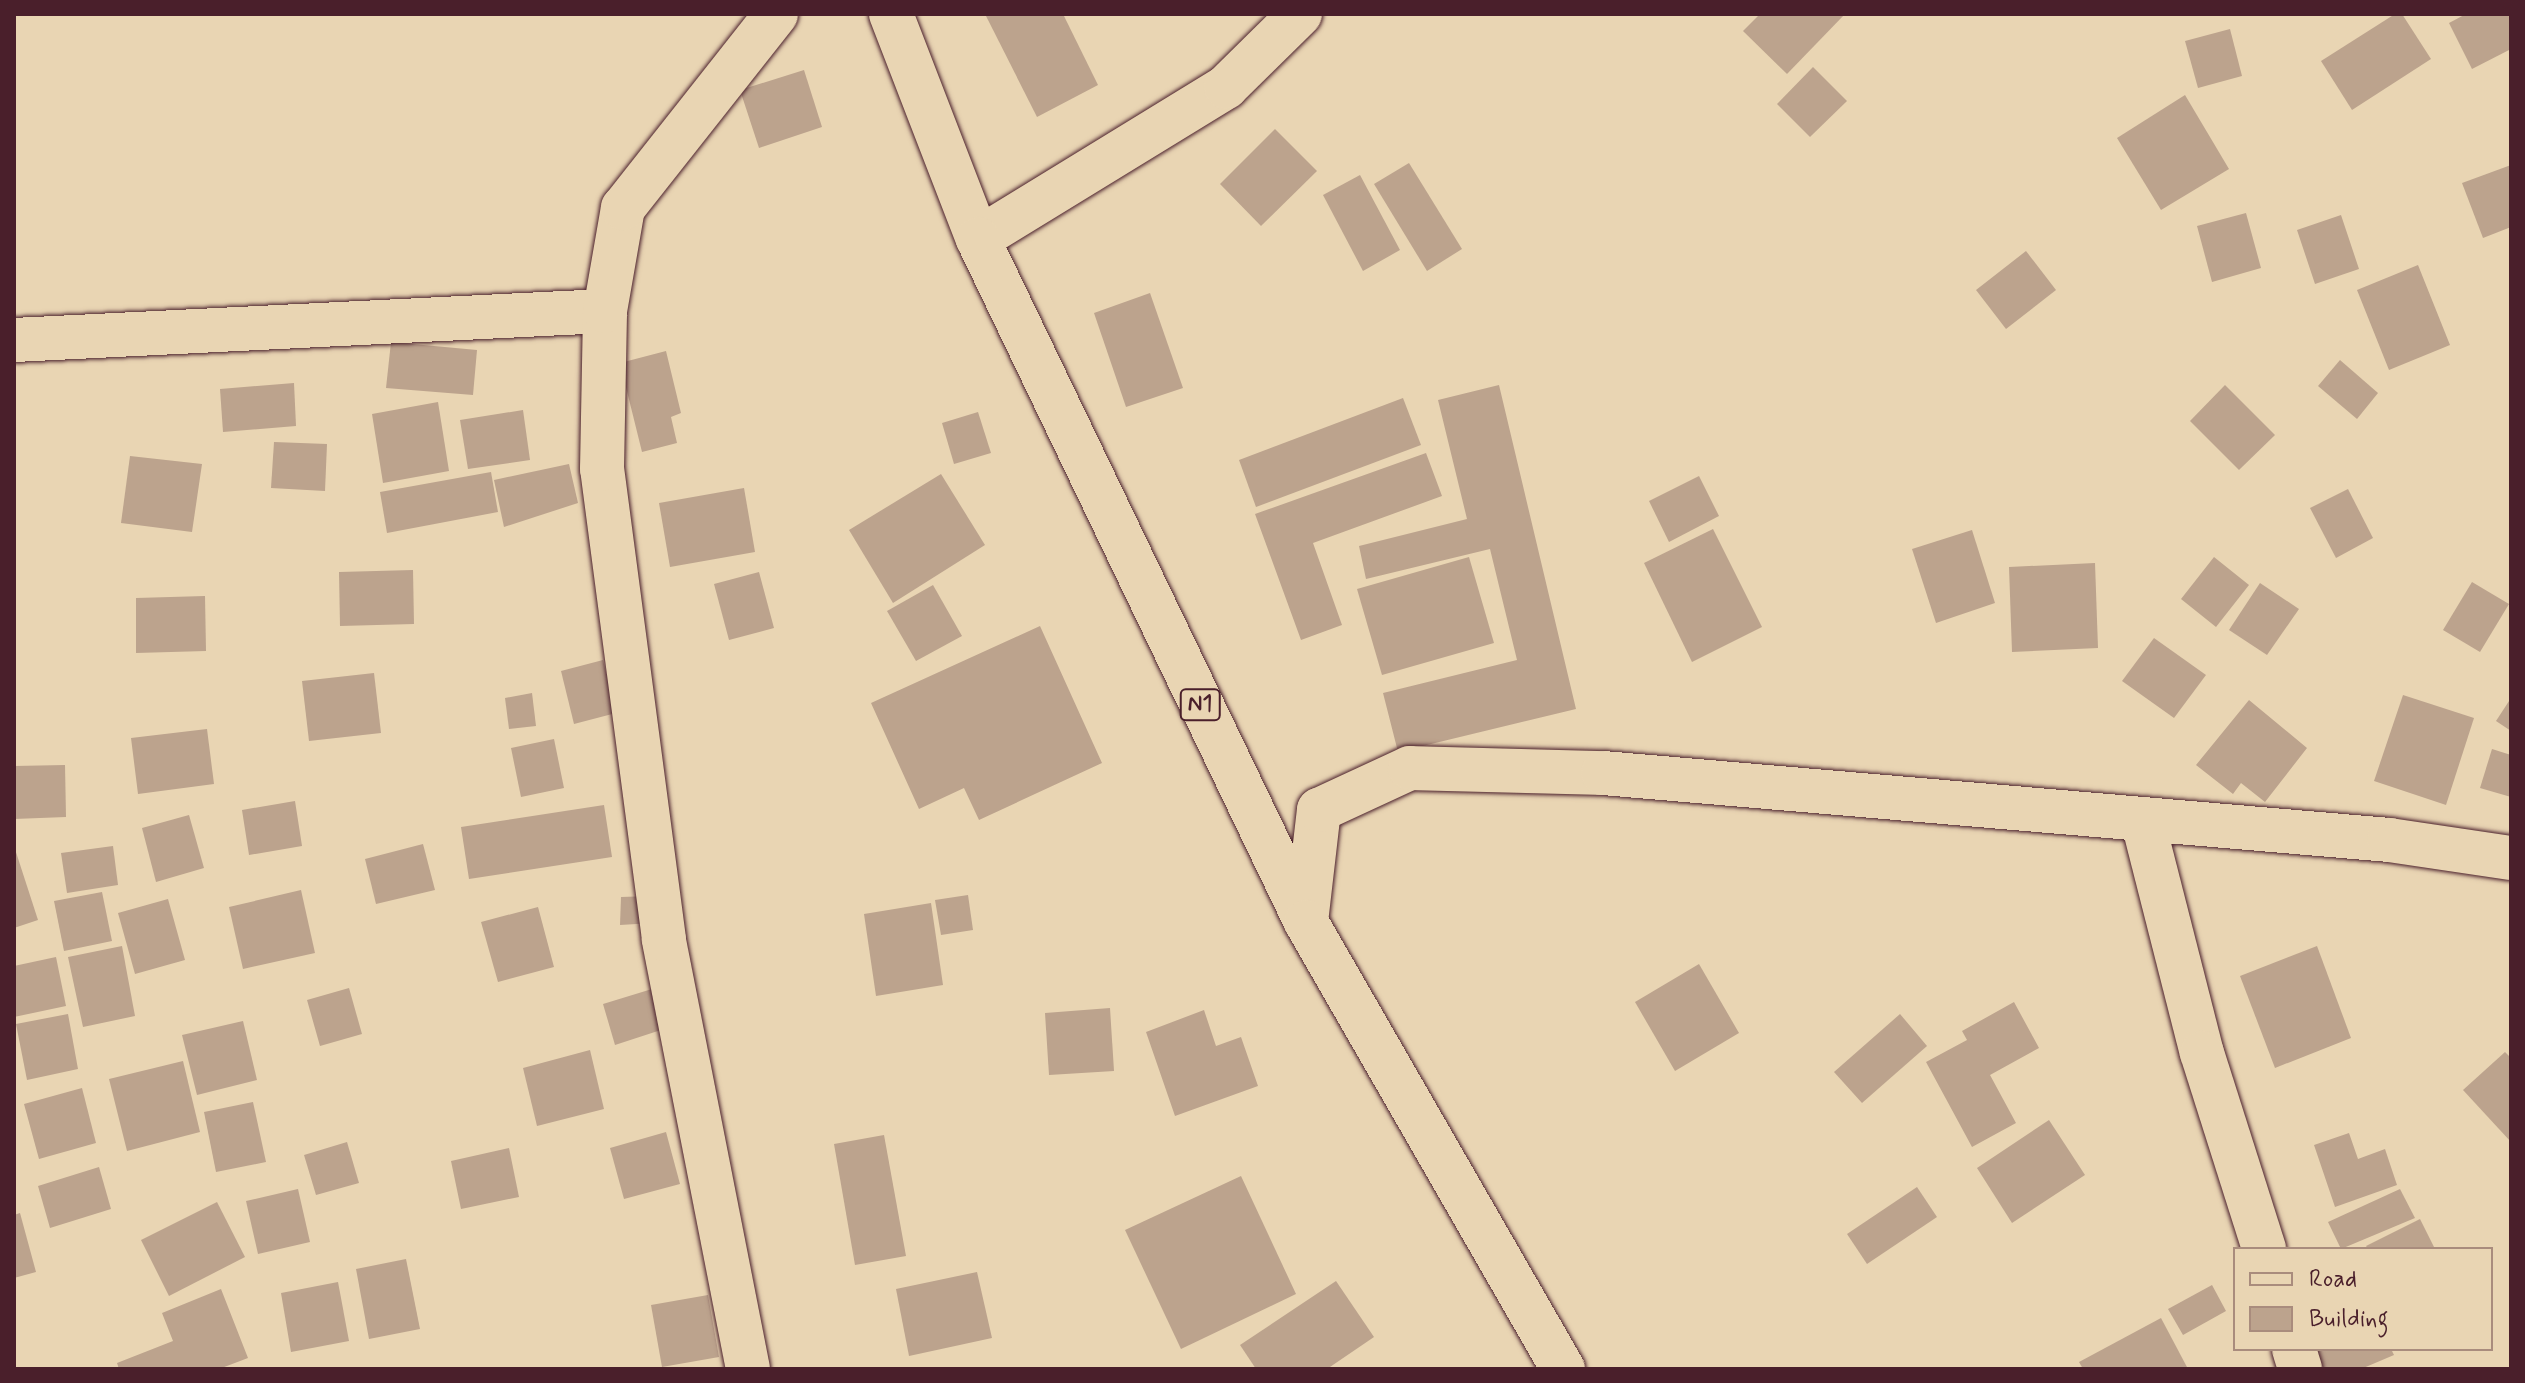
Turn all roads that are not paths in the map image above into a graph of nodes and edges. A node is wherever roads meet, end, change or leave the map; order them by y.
1 (776, 14) edge
2 (891, 14) edge
3 (1300, 14) edge
4 (978, 239) junction
5 (605, 311) junction
6 (14, 340) edge
7 (2143, 822) junction
8 (2511, 858) edge
9 (1306, 922) junction
10 (2263, 1247) edge
11 (748, 1369) edge
12 (1563, 1369) edge

1 - 5 main road
2 - 4 main road, N1
3 - 4 main road
4 - 9 main road, N1
5 - 6 main road
5 - 11 main road
7 - 8 main road
7 - 9 main road
7 - 10 main road
9 - 12 main road, N1

